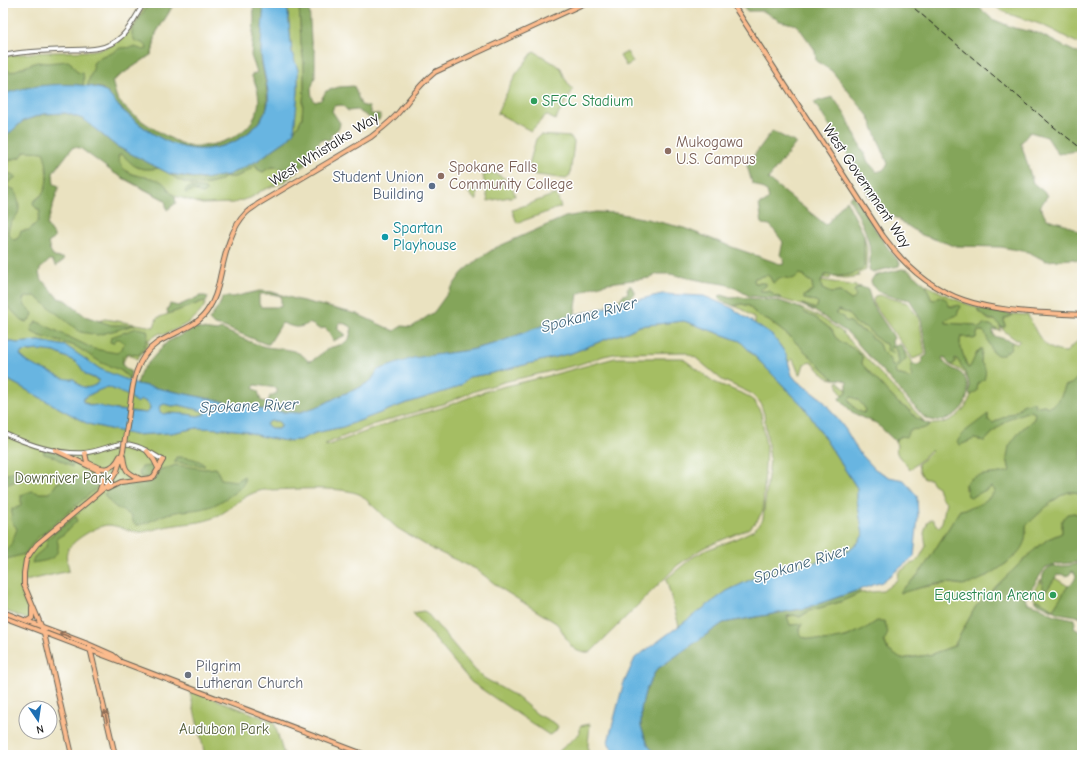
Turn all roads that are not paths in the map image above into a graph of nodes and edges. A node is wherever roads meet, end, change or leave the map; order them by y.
1 (144, 3) edge
2 (585, 3) edge
3 (732, 3) edge
4 (3, 56) edge
5 (1082, 315) edge
6 (3, 433) edge
7 (55, 450) junction
8 (123, 450) junction
9 (147, 451) junction
10 (83, 453) junction
11 (163, 460) joint
12 (86, 464) junction
13 (158, 468) junction
14 (142, 480) junction
15 (96, 496) junction
16 (32, 605) junction
17 (3, 612) edge
18 (3, 617) edge
19 (26, 621) junction
20 (42, 626) junction
21 (44, 633) junction
22 (88, 644) junction
23 (90, 650) junction
24 (119, 660) junction
25 (72, 755) edge
26 (115, 755) edge
27 (366, 755) edge

1 - 4 street
2 - 8 main road, West Whistalks Way, bridge
3 - 5 main road, West Government Way
6 - 7 street
7 - 10 street
7 - 12 main road
8 - 10 main road
8 - 14 main road
8 - 15 main road
9 - 10 street
9 - 11 street
9 - 13 main road
10 - 12 main road
11 - 13 main road
12 - 15 main road
13 - 14 main road
14 - 15 main road
15 - 16 main road
16 - 19 main road
16 - 20 main road
17 - 19 main road
18 - 21 main road
19 - 20 main road
20 - 21 main road
22 -> 20 main road
21 - 23 main road
21 - 25 main road
22 - 23 main road
22 - 24 main road
23 - 24 main road
26 -> 23 main road
24 - 27 main road

